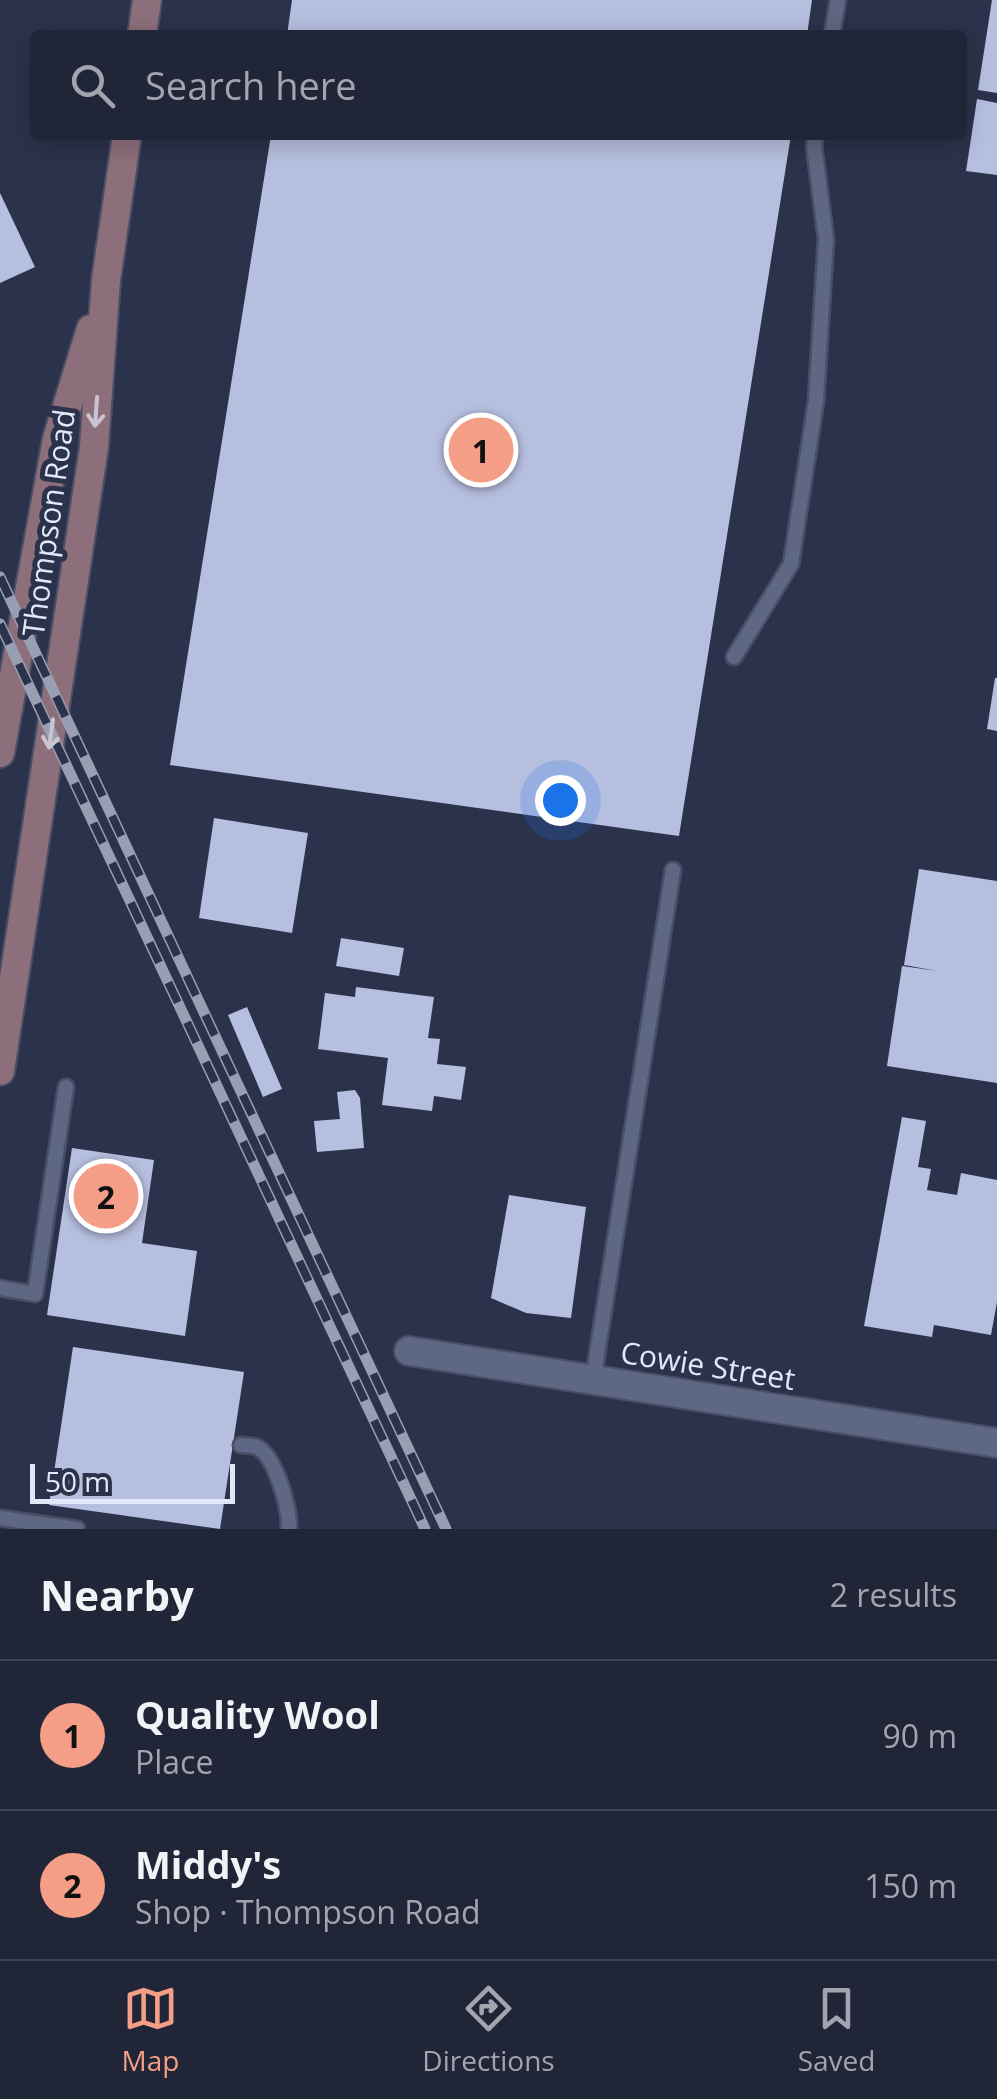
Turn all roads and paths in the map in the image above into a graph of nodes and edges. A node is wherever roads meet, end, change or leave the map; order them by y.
1 (147, 0) edge
2 (838, 0) edge
3 (143, 30) edge
4 (833, 30) edge
5 (126, 140) edge
6 (815, 140) edge
7 (106, 280) junction
8 (734, 657) dead end
9 (0, 753) edge
10 (673, 870) dead end
11 (6, 945) edge
12 (0, 1071) edge
13 (66, 1087) dead end
14 (0, 1288) edge
15 (409, 1351) dead end
16 (593, 1380) junction
17 (997, 1443) edge
18 (241, 1445) dead end
19 (0, 1518) edge
20 (77, 1529) edge
21 (290, 1529) edge

1 - 3 main road
2 - 4 lane
5 - 7 main road, Thompson Road
6 - 8 lane
7 - 9 main road, Thompson Road
7 -> 11 main road, Thompson Road
10 - 16 lane
11 - 12 main road, Thompson Road
13 - 14 lane
15 - 16 street, Cowie Street
16 - 17 street, Cowie Street
18 - 21 lane
19 - 20 lane

